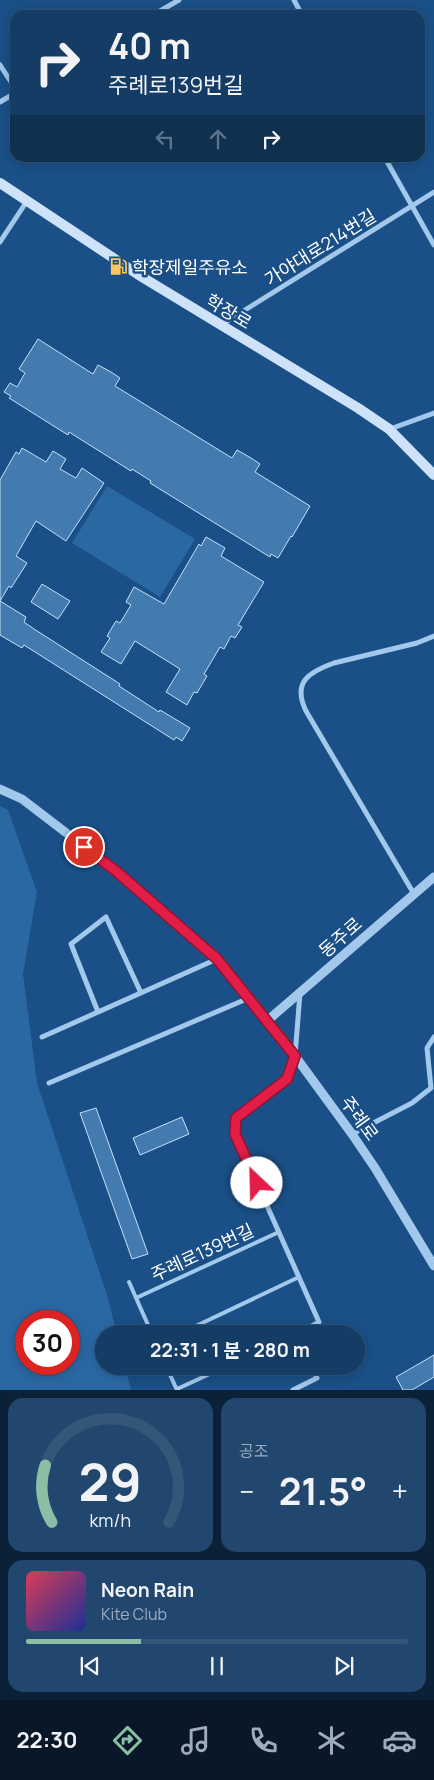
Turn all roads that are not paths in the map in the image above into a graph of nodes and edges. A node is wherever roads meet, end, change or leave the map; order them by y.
1 (179, 0) edge
2 (162, 10) edge
3 (0, 65) edge
4 (10, 80) edge
5 (387, 162) edge
6 (0, 183) edge
7 (434, 192) edge
8 (27, 201) junction
9 (412, 205) junction
10 (0, 242) edge
11 (434, 245) edge
12 (221, 325) junction
13 (434, 413) edge
14 (389, 429) junction
15 (434, 475) edge
16 (434, 636) edge
17 (0, 789) edge
18 (434, 877) edge
19 (414, 894) junction
20 (217, 959) junction
21 (141, 993) junction
22 (300, 993) junction
23 (249, 998) junction
24 (98, 1012) junction
25 (267, 1021) junction
26 (434, 1037) edge
27 (42, 1038) dead end
28 (295, 1056) junction
29 (49, 1083) dead end
30 (352, 1134) junction
31 (279, 1232) junction
32 (434, 1266) edge
33 (299, 1277) junction
34 (129, 1282) dead end
35 (136, 1298) junction
36 (148, 1325) edge
37 (198, 1325) edge
38 (314, 1325) edge
39 (170, 1375) edge
40 (208, 1375) edge
41 (316, 1375) edge
42 (177, 1390) edge
43 (293, 1390) edge

1 - 2 street
3 - 4 street
5 - 9 street
6 - 8 main road, 학장로
7 - 9 street, 가야대로214번길
8 - 10 street
8 - 12 main road, 학장로
9 - 11 street
9 - 12 street, 가야대로214번길
12 - 14 main road, 학장로
13 - 14 street
14 - 15 main road, 학장로
16 - 19 street
17 - 20 street, 주례로
18 - 19 street, 동주로
19 - 22 street, 동주로
20 - 21 street
20 - 23 street, 주례로
21 - 24 street
21 - 24 street
22 - 25 street, 동주로
22 - 28 street, 주례로139번길
23 - 25 street, 주례로
23 - 29 street
24 - 27 street
25 - 28 street, 주례로
26 - 30 street
28 - 30 street, 주례로
28 - 31 street, 주례로139번길
30 - 32 street, 주례로
31 - 33 street, 주례로139번길
31 - 35 lane, 주례로139번길
33 - 37 lane
33 - 38 street, 주례로139번길
34 - 35 lane, 주례로139번길
35 - 36 lane, 주례로139번길
39 - 42 lane
40 - 42 lane
41 - 43 street

